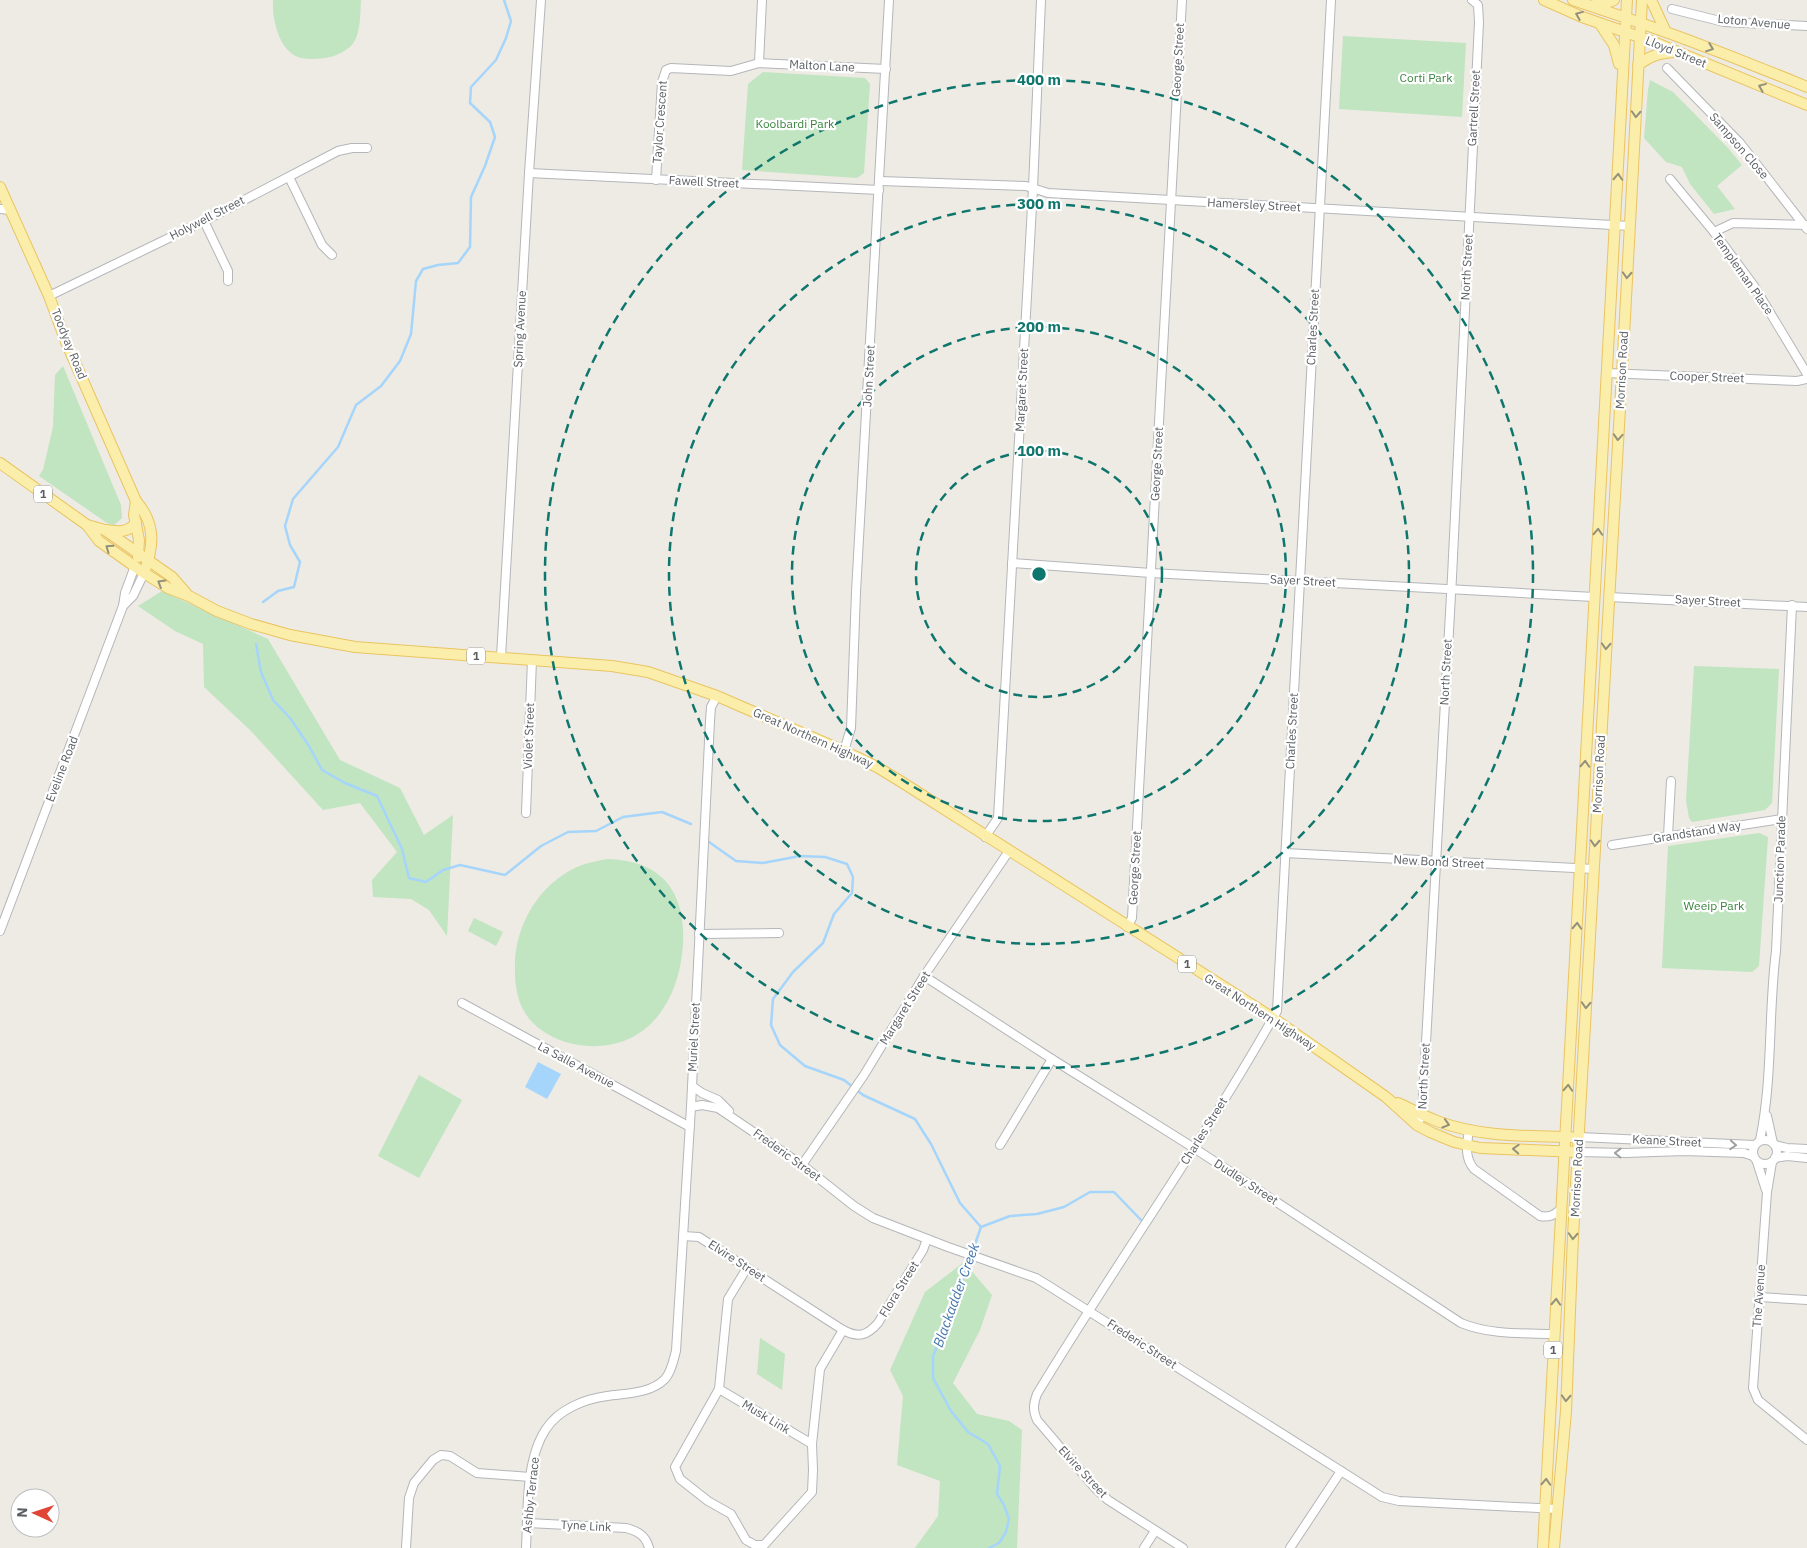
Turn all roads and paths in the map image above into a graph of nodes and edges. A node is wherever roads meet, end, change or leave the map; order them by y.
1 (541, 0) edge
2 (762, 0) edge
3 (889, 0) edge
4 (1041, 0) edge
5 (1182, 0) edge
6 (1331, 0) edge
7 (1472, 0) edge
8 (1544, 0) edge
9 (1574, 0) edge
10 (1614, 0) edge
11 (1626, 0) edge
12 (1642, 0) edge
13 (1651, 0) edge
14 (1590, 5) junction
15 (1672, 9) dead end
16 (1626, 17) junction
17 (1641, 22) junction
18 (1599, 23) junction
19 (1807, 26) edge
20 (1665, 30) junction
21 (1625, 32) junction
22 (1639, 36) junction
23 (1678, 52) junction
24 (759, 63) junction
25 (1638, 65) junction
26 (1667, 68) dead end
27 (886, 69) junction
28 (1622, 80) junction
29 (1807, 87) edge
30 (1807, 105) edge
31 (367, 148) dead end
32 (529, 173) junction
33 (289, 177) junction
34 (1670, 179) dead end
35 (656, 180) junction
36 (880, 181) junction
37 (0, 187) edge
38 (1033, 188) junction
39 (879, 190) junction
40 (1171, 200) junction
41 (0, 209) edge
42 (1320, 209) junction
43 (11, 210) junction
44 (1469, 217) junction
45 (204, 221) junction
46 (1615, 225) junction
47 (1630, 226) junction
48 (1806, 226) edge
49 (1714, 232) junction
50 (332, 255) dead end
51 (228, 281) dead end
52 (50, 296) junction
53 (1607, 373) junction
54 (1622, 373) junction
55 (1807, 374) edge
56 (1807, 379) edge
57 (0, 463) edge
58 (136, 501) junction
59 (136, 522) junction
60 (87, 525) junction
61 (105, 530) junction
62 (139, 553) junction
63 (148, 560) junction
64 (1012, 563) junction
65 (1596, 563) junction
66 (135, 566) junction
67 (144, 573) junction
68 (1151, 573) junction
69 (1300, 581) junction
70 (1451, 589) junction
71 (189, 596) junction
72 (1594, 597) junction
73 (1609, 597) junction
74 (123, 606) junction
75 (1792, 606) junction
76 (1807, 606) edge
77 (1592, 628) junction
78 (501, 657) junction
79 (532, 660) junction
80 (717, 696) junction
81 (844, 751) junction
82 (1671, 781) dead end
83 (526, 813) dead end
84 (1782, 819) junction
85 (985, 836) junction
86 (1668, 836) junction
87 (1612, 845) dead end
88 (1009, 851) junction
89 (1285, 853) junction
90 (1436, 862) junction
91 (1580, 869) junction
92 (1594, 869) junction
93 (1127, 927) junction
94 (0, 931) edge
95 (780, 933) dead end
96 (699, 934) junction
97 (924, 976) junction
98 (462, 1003) dead end
99 (1273, 1018) junction
100 (1052, 1060) junction
101 (692, 1086) junction
102 (1386, 1097) junction
103 (692, 1107) junction
104 (1766, 1112) junction
105 (1422, 1114) junction
106 (742, 1123) junction
107 (1417, 1125) junction
108 (690, 1127) junction
109 (1469, 1130) junction
110 (1565, 1137) junction
111 (1579, 1138) junction
112 (1757, 1143) junction
113 (1774, 1144) junction
114 (1000, 1145) dead end
115 (1467, 1146) junction
116 (1194, 1148) junction
117 (1807, 1150) edge
118 (1564, 1152) junction
119 (1578, 1152) junction
120 (1807, 1158) edge
121 (1755, 1159) junction
122 (1773, 1160) junction
123 (802, 1165) junction
124 (1766, 1192) junction
125 (1561, 1209) junction
126 (683, 1236) junction
127 (927, 1239) junction
128 (747, 1268) junction
129 (1759, 1297) junction
130 (1807, 1300) edge
131 (1088, 1310) junction
132 (843, 1330) junction
133 (866, 1334) joint
134 (1554, 1334) junction
135 (666, 1378) joint
136 (719, 1389) junction
137 (1037, 1394) joint
138 (1807, 1440) edge
139 (812, 1444) junction
140 (1341, 1471) junction
141 (530, 1477) junction
142 (1544, 1508) junction
143 (1557, 1509) junction
144 (528, 1523) junction
145 (1155, 1531) junction
146 (406, 1548) edge
147 (526, 1548) edge
148 (649, 1548) edge
149 (1144, 1548) edge
150 (1182, 1548) edge
151 (1290, 1548) edge
152 (1543, 1548) edge
153 (1554, 1548) edge

1 - 32 street, Spring Avenue
2 - 24 street
3 - 27 street, John Street
4 - 38 street, Margaret Street
5 - 40 street, George Street
6 - 42 street, Charles Street
7 - 44 street, Gartrell Street
18 -> 8 main road, Lloyd Street
9 - 14 main road, Lloyd Street
10 - 14 main road
11 - 16 main road, Morrison Road
12 - 17 main road, Morrison Road
13 - 20 main road
14 - 16 main road, Lloyd Street
15 - 19 street, Loton Avenue
16 - 17 main road, Lloyd Street
16 - 21 main road, Morrison Road
17 - 20 main road, Lloyd Street
17 - 22 main road, Morrison Road
18 - 21 main road, Lloyd Street
18 - 28 main road
20 -> 29 main road, Lloyd Street
21 - 22 main road, Lloyd Street
21 - 28 main road, Morrison Road
22 - 23 main road, Lloyd Street
22 - 25 main road, Morrison Road
23 - 25 main road
30 -> 23 main road, Lloyd Street
24 - 27 street, Malton Lane
24 - 35 street, Taylor Crescent
25 -> 47 main road, Morrison Road
26 - 48 street, Sampson Close
27 - 36 street, John Street
46 -> 28 main road, Morrison Road
31 - 33 street, Holywell Street
32 - 35 street, Fawell Street
32 - 78 street, Spring Avenue
33 - 45 street, Holywell Street
33 - 50 street
34 - 49 street, Templeman Place
35 - 39 street, Fawell Street
36 - 38 street, Hamersley Street
36 - 39 street, John Street
37 - 43 main road, Toodyay Road
38 - 40 street, Hamersley Street
38 - 64 street, Margaret Street
39 - 81 street, John Street
40 - 42 street, Hamersley Street
40 - 68 street, George Street
41 - 43 street
42 - 44 street, Hamersley Street
42 - 69 street, Charles Street
43 - 52 main road, Toodyay Road
44 - 46 street, Hamersley Street
44 - 70 street, North Street
45 - 51 street
45 - 52 street, Holywell Street
46 - 47 street, Hamersley Street
46 - 53 main road, Morrison Road
47 -> 54 main road, Morrison Road
48 - 49 street
49 - 55 street, Templeman Place
52 - 58 main road, Toodyay Road
53 - 54 street, Cooper Street
65 -> 53 main road, Morrison Road
54 - 56 street, Cooper Street
54 -> 73 main road, Morrison Road
57 - 60 main road, Great Northern Highway / 1
58 - 59 main road, Toodyay Road
58 - 63 main road, Toodyay Road
59 - 61 main road
59 - 62 main road, Toodyay Road
60 - 61 main road, Great Northern Highway / 1
66 -> 60 main road, Great Northern Highway / 1
61 - 62 main road, Great Northern Highway / 1
62 - 63 main road, Great Northern Highway / 1
62 - 66 main road, Toodyay Road
63 - 67 main road, Toodyay Road
63 - 71 main road, Great Northern Highway / 1
64 - 68 street, Sayer Street
64 - 85 street, Margaret Street
65 - 72 main road, Morrison Road
65 - 73 main road
66 - 67 main road, Great Northern Highway / 1
66 - 74 street, Eveline Road
71 -> 67 main road, Great Northern Highway / 1
67 - 74 street, Eveline Road
68 - 69 street, Sayer Street
68 - 93 street, George Street
69 - 70 street, Sayer Street
69 - 89 street, Charles Street
70 - 72 street, Sayer Street
70 - 90 street, North Street
71 - 78 main road, Great Northern Highway / 1
72 - 77 main road, Morrison Road
73 - 75 street, Sayer Street
73 - 77 main road
73 -> 92 main road, Morrison Road
74 - 94 street, Eveline Road
75 - 76 street, Sayer Street
75 - 84 street, Junction Parade
91 -> 77 main road, Morrison Road
78 - 79 main road, Great Northern Highway / 1
79 - 80 main road, Great Northern Highway / 1
79 - 83 street, Violet Street
80 - 81 main road, Great Northern Highway / 1
80 - 96 street, Muriel Street
81 - 85 main road, Great Northern Highway / 1
82 - 86 street
84 - 86 street, Grandstand Way
84 - 104 street, Junction Parade
85 - 88 main road, Great Northern Highway / 1
86 - 87 street, Grandstand Way
88 - 93 main road, Great Northern Highway / 1
88 - 97 street, Margaret Street
89 - 90 street, New Bond Street
89 - 99 street, Charles Street
90 - 91 street, New Bond Street
90 - 105 street, North Street
91 - 92 street, New Bond Street
110 -> 91 main road, Morrison Road
92 -> 111 main road, Morrison Road
93 - 99 main road, Great Northern Highway / 1
95 - 96 street
96 - 101 street, Muriel Street
97 - 100 street, Dudley Street
97 - 123 street, Margaret Street
98 - 108 street, La Salle Avenue
99 - 102 main road, Great Northern Highway / 1
99 - 116 street, Charles Street
100 - 114 street
100 - 116 street, Dudley Street
101 - 103 street, Muriel Street
101 - 106 street, Frederic Street
102 - 105 main road, Great Northern Highway / 1
102 - 107 main road, Great Northern Highway / 1
103 - 106 street, Frederic Street
103 - 108 street, Muriel Street
104 - 112 street, Junction Parade
104 - 113 street, Junction Parade
105 - 107 street, North Street
105 -> 109 main road, Great Northern Highway / 1
106 - 123 street, Frederic Street
107 - 115 main road, Great Northern Highway / 1
108 - 126 street, Muriel Street
109 - 110 main road, Great Northern Highway / 1
109 - 115 street
110 - 111 main road, Great Northern Highway / 1
110 - 118 main road, Morrison Road / 1
111 -> 112 street, Keane Street
111 - 119 main road, Morrison Road / 1
112 - 113 street
112 - 121 street
113 - 117 street
113 - 122 street
118 -> 115 main road, Great Northern Highway / 1
115 - 125 street
116 - 131 street, Charles Street
116 - 134 street, Dudley Street
118 - 119 main road, Great Northern Highway
118 - 125 main road, Morrison Road / 1
121 -> 119 street, Keane Street
119 -> 143 main road, Morrison Road / 1
120 - 122 street
121 - 122 street
121 - 124 street, The Avenue
122 - 124 street, The Avenue
123 - 127 street, Frederic Street
124 - 129 street, The Avenue
134 -> 125 main road, Morrison Road / 1
126 - 128 street, Elvire Street
126 - 135 street, Muriel Street
127 - 131 street, Frederic Street
127 - 133 street, Flora Street
128 - 132 street, Elvire Street
128 - 136 street
129 - 130 street
129 - 138 street, The Avenue
131 - 137 street, Charles Street
131 - 140 street, Frederic Street
132 - 133 street, Elvire Street
132 - 139 street
142 -> 134 main road, Morrison Road / 1
135 - 141 street, Ashby Terrace
136 - 139 street, Musk Link
136 - 139 street
137 - 145 street, Elvire Street
140 - 142 street, Frederic Street
140 - 151 street
141 - 144 street, Ashby Terrace
141 - 146 street
142 - 143 street, Frederic Street
142 - 152 main road, Morrison Road / 1
143 - 153 main road, Morrison Road / 1
144 - 147 street, Ashby Terrace
144 - 148 street, Tyne Link
145 - 149 street
145 - 150 street, Elvire Street

